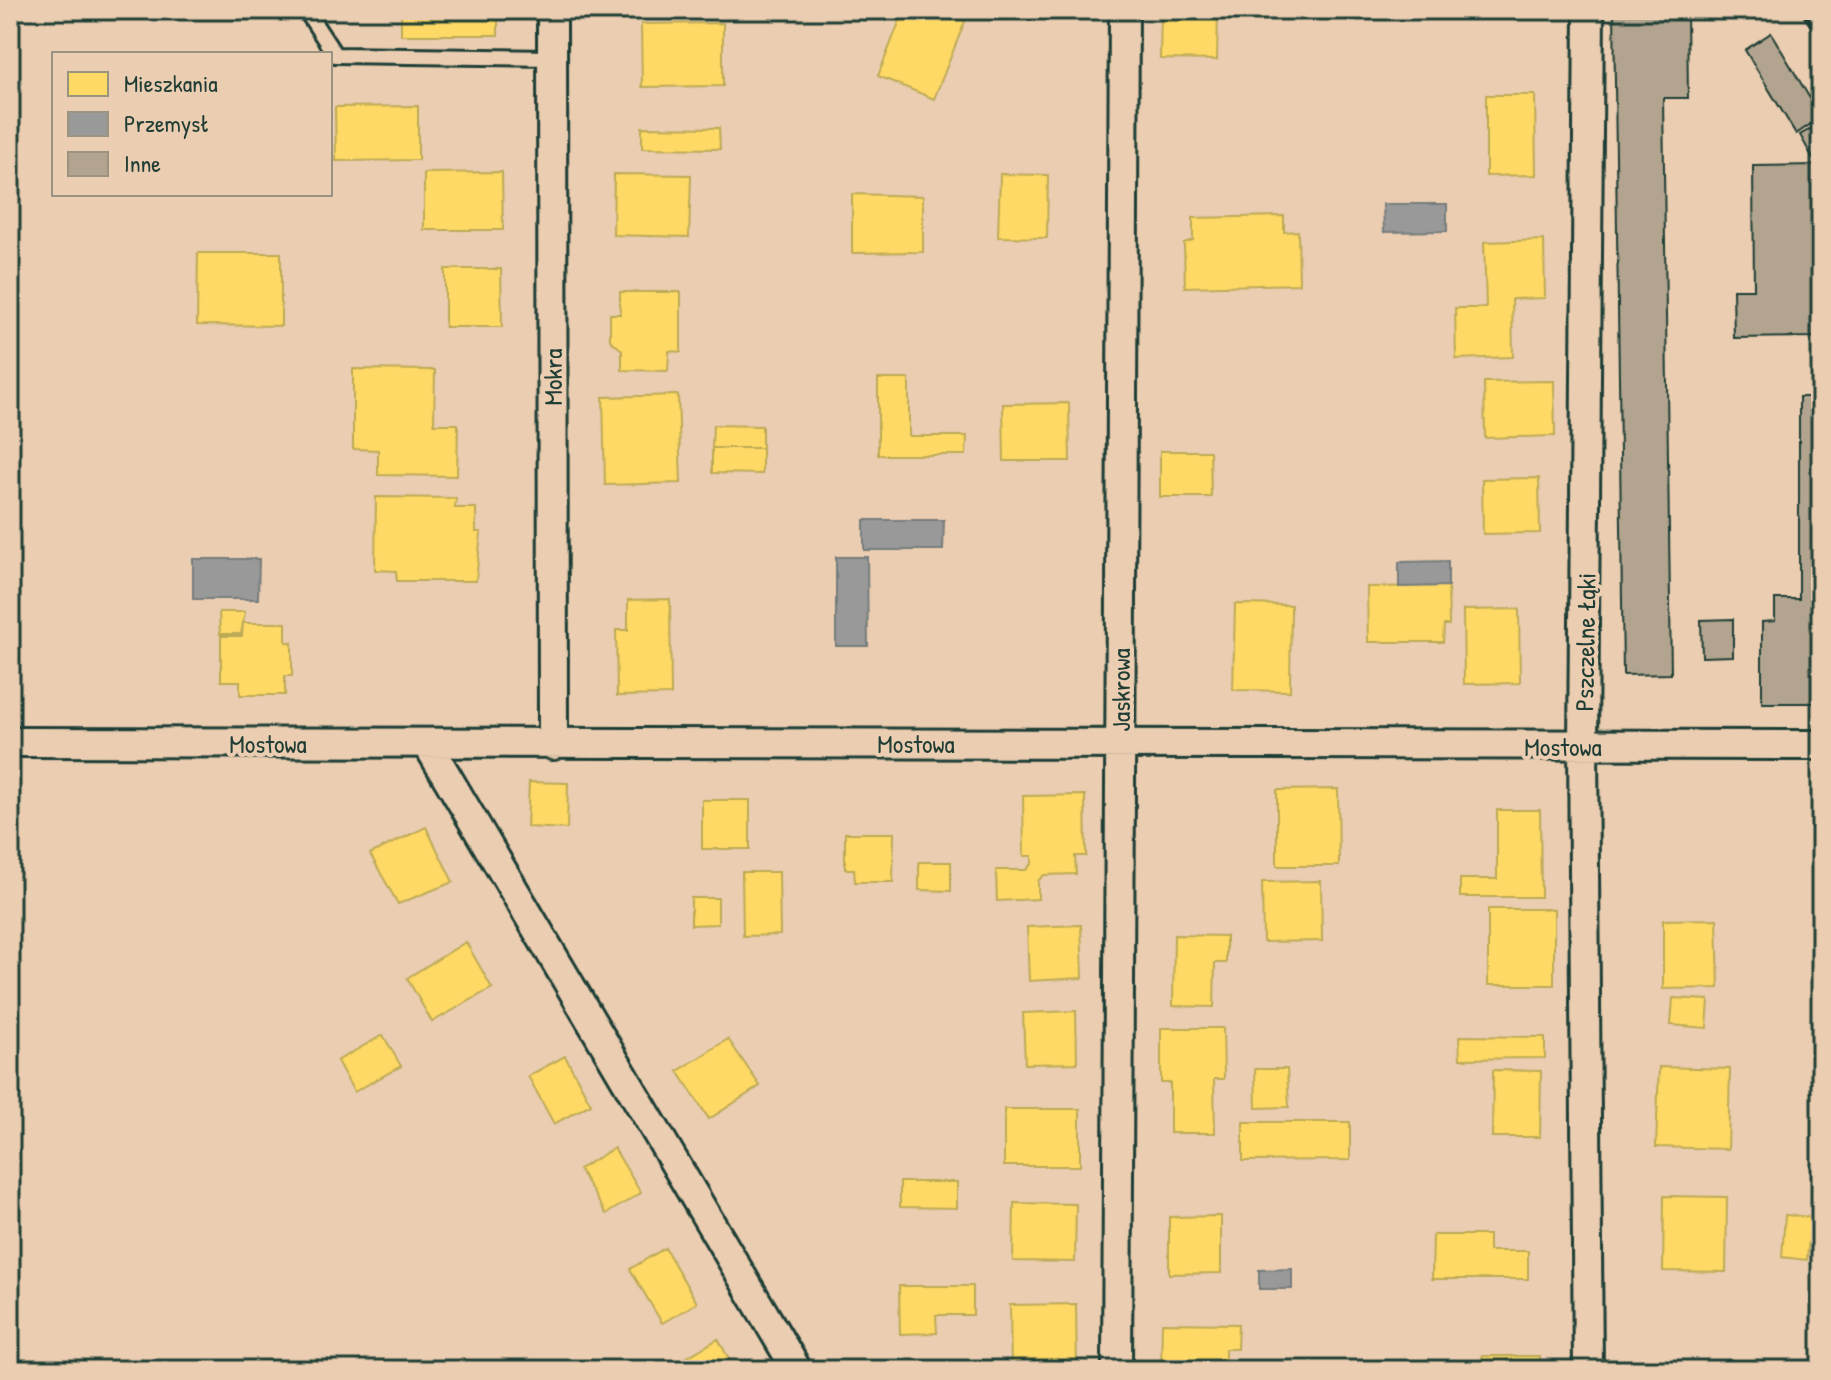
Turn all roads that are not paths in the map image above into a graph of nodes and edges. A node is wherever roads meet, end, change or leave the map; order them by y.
1 (552, 10) edge
2 (1124, 10) edge
3 (1589, 10) edge
4 (307, 12) edge
5 (552, 58) junction
6 (10, 742) edge
7 (1120, 742) junction
8 (427, 743) junction
9 (553, 745) junction
10 (1821, 745) edge
11 (1583, 746) junction
12 (797, 1370) edge
13 (1117, 1370) edge
14 (1588, 1370) edge

1 - 5 street, Mokra
2 - 7 street, Jaskrowa
3 - 11 street, Pszczelne Łąki
4 - 5 lane
5 - 9 street, Mokra
6 - 8 street, Mostowa
7 - 9 street, Mostowa
7 - 11 street, Mostowa
7 - 13 street, Jaskrowa
8 - 9 street, Mostowa
8 - 12 street
10 - 11 street, Mostowa
11 - 14 street, Pszczelne Łąki

